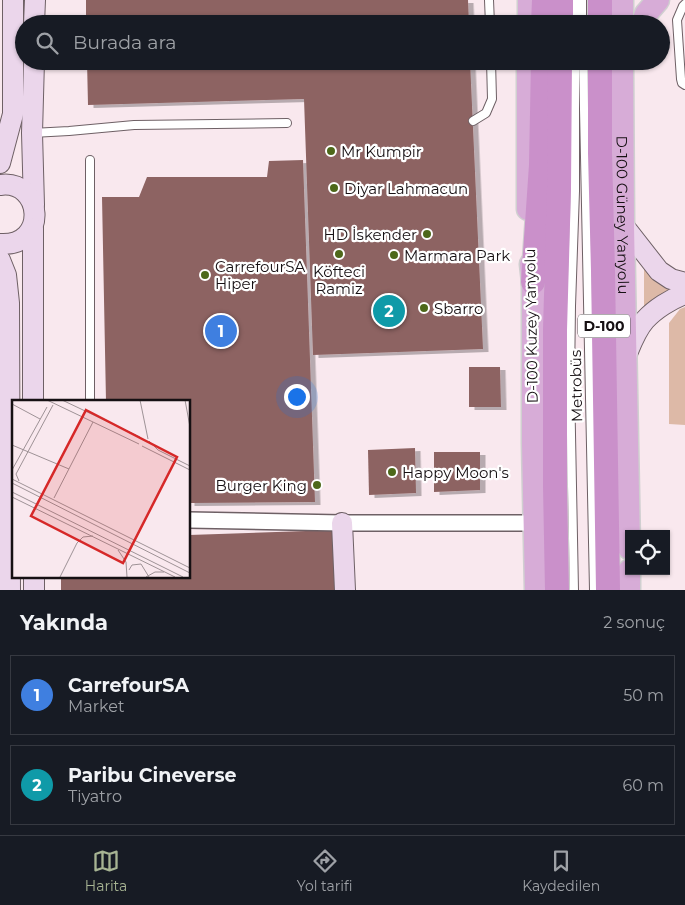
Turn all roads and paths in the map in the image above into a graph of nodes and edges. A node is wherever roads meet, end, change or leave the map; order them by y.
1 (13, 0) edge
2 (35, 0) edge
3 (489, 0) edge
4 (530, 0) edge
5 (544, 0) edge
6 (561, 0) edge
7 (574, 0) edge
8 (582, 0) edge
9 (600, 0) edge
10 (622, 0) edge
11 (658, 0) edge
12 (685, 4) edge
13 (34, 15) edge
14 (490, 15) edge
15 (529, 15) edge
16 (543, 15) edge
17 (561, 15) edge
18 (575, 15) edge
19 (582, 15) edge
20 (600, 15) edge
21 (622, 15) edge
22 (646, 15) edge
23 (681, 20) edge
24 (682, 54) edge
25 (34, 70) edge
26 (491, 70) edge
27 (528, 70) edge
28 (543, 70) edge
29 (560, 70) edge
30 (575, 70) edge
31 (583, 70) edge
32 (600, 70) edge
33 (622, 70) edge
34 (630, 70) edge
35 (685, 85) edge
36 (622, 118) junction
37 (473, 121) dead end
38 (287, 123) dead end
39 (32, 133) junction
40 (90, 160) dead end
41 (0, 163) edge
42 (0, 184) edge
43 (34, 205) junction
44 (623, 225) junction
45 (32, 228) junction
46 (0, 244) edge
47 (0, 260) edge
48 (532, 282) junction
49 (685, 283) edge
50 (685, 294) edge
51 (626, 356) junction
52 (33, 400) edge
53 (90, 400) edge
54 (190, 520) edge
55 (342, 523) junction
56 (534, 523) junction
57 (629, 530) edge
58 (629, 575) edge
59 (10, 590) edge
60 (346, 590) edge
61 (536, 590) edge
62 (556, 590) edge
63 (574, 590) edge
64 (594, 590) edge
65 (608, 590) edge
66 (630, 590) edge

1 - 41 main road
2 - 13 main road
3 - 14 lane
4 - 15 main road
5 - 16 highway
6 - 17 highway
7 - 18 lane
8 - 19 lane
9 - 20 highway
10 - 21 main road
11 - 22 main road
12 - 23 lane
23 - 24 lane
24 - 35 lane
25 - 39 main road
26 - 37 lane
27 - 48 main road, D-100 Kuzey Yanyolu
28 - 48 highway
29 - 62 highway, D-100
30 - 63 lane, Metrobüs
31 - 64 lane, Metrobüs
32 - 65 highway, D-100
33 - 36 main road, D-100 Güney Yanyolu
34 - 36 main road
36 - 44 main road, D-100 Güney Yanyolu
38 - 39 lane
39 - 43 main road
40 - 53 lane
42 - 43 main road
43 - 45 main road
44 - 49 main road
44 - 51 main road, D-100 Güney Yanyolu
45 - 46 main road
45 - 52 main road
47 - 59 main road
48 - 56 main road, D-100 Kuzey Yanyolu
50 - 51 main road
51 - 57 main road, D-100 Güney Yanyolu
54 - 55 street
55 - 56 street
55 - 60 main road
56 - 61 main road, D-100 Kuzey Yanyolu
58 - 66 main road

